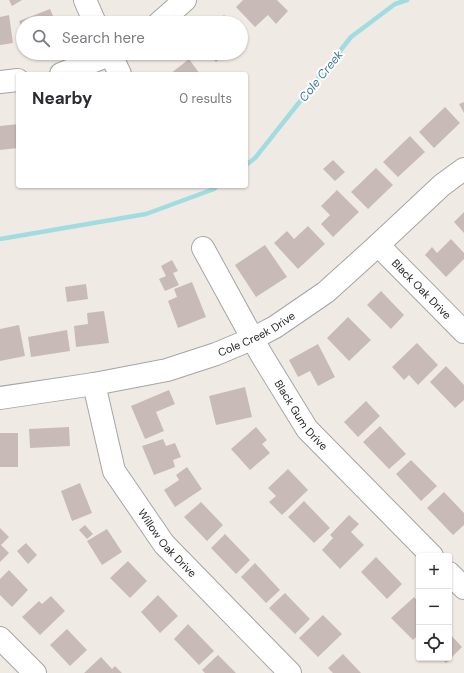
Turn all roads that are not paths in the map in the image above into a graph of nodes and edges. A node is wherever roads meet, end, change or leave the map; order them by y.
1 (85, 0) edge
2 (185, 0) edge
3 (93, 16) edge
4 (167, 16) edge
5 (110, 60) edge
6 (68, 72) edge
7 (16, 80) edge
8 (0, 82) edge
9 (464, 169) edge
10 (378, 246) junction
11 (203, 248) dead end
12 (464, 332) edge
13 (252, 339) junction
14 (94, 384) junction
15 (0, 398) edge
16 (429, 553) edge
17 (452, 576) edge
18 (464, 588) edge
19 (0, 638) edge
20 (35, 673) edge
21 (290, 673) edge

1 - 3 street
2 - 4 street
5 - 6 street
7 - 8 street
9 - 10 street, Cole Creek Drive
10 - 12 street, Black Oak Drive
10 - 13 street, Cole Creek Drive
11 - 13 street, Black Gum Drive
13 - 14 street, Cole Creek Drive
13 - 16 street, Black Gum Drive
14 - 15 street, Cole Creek Drive
14 - 21 street, Willow Oak Drive
17 - 18 street
19 - 20 street

